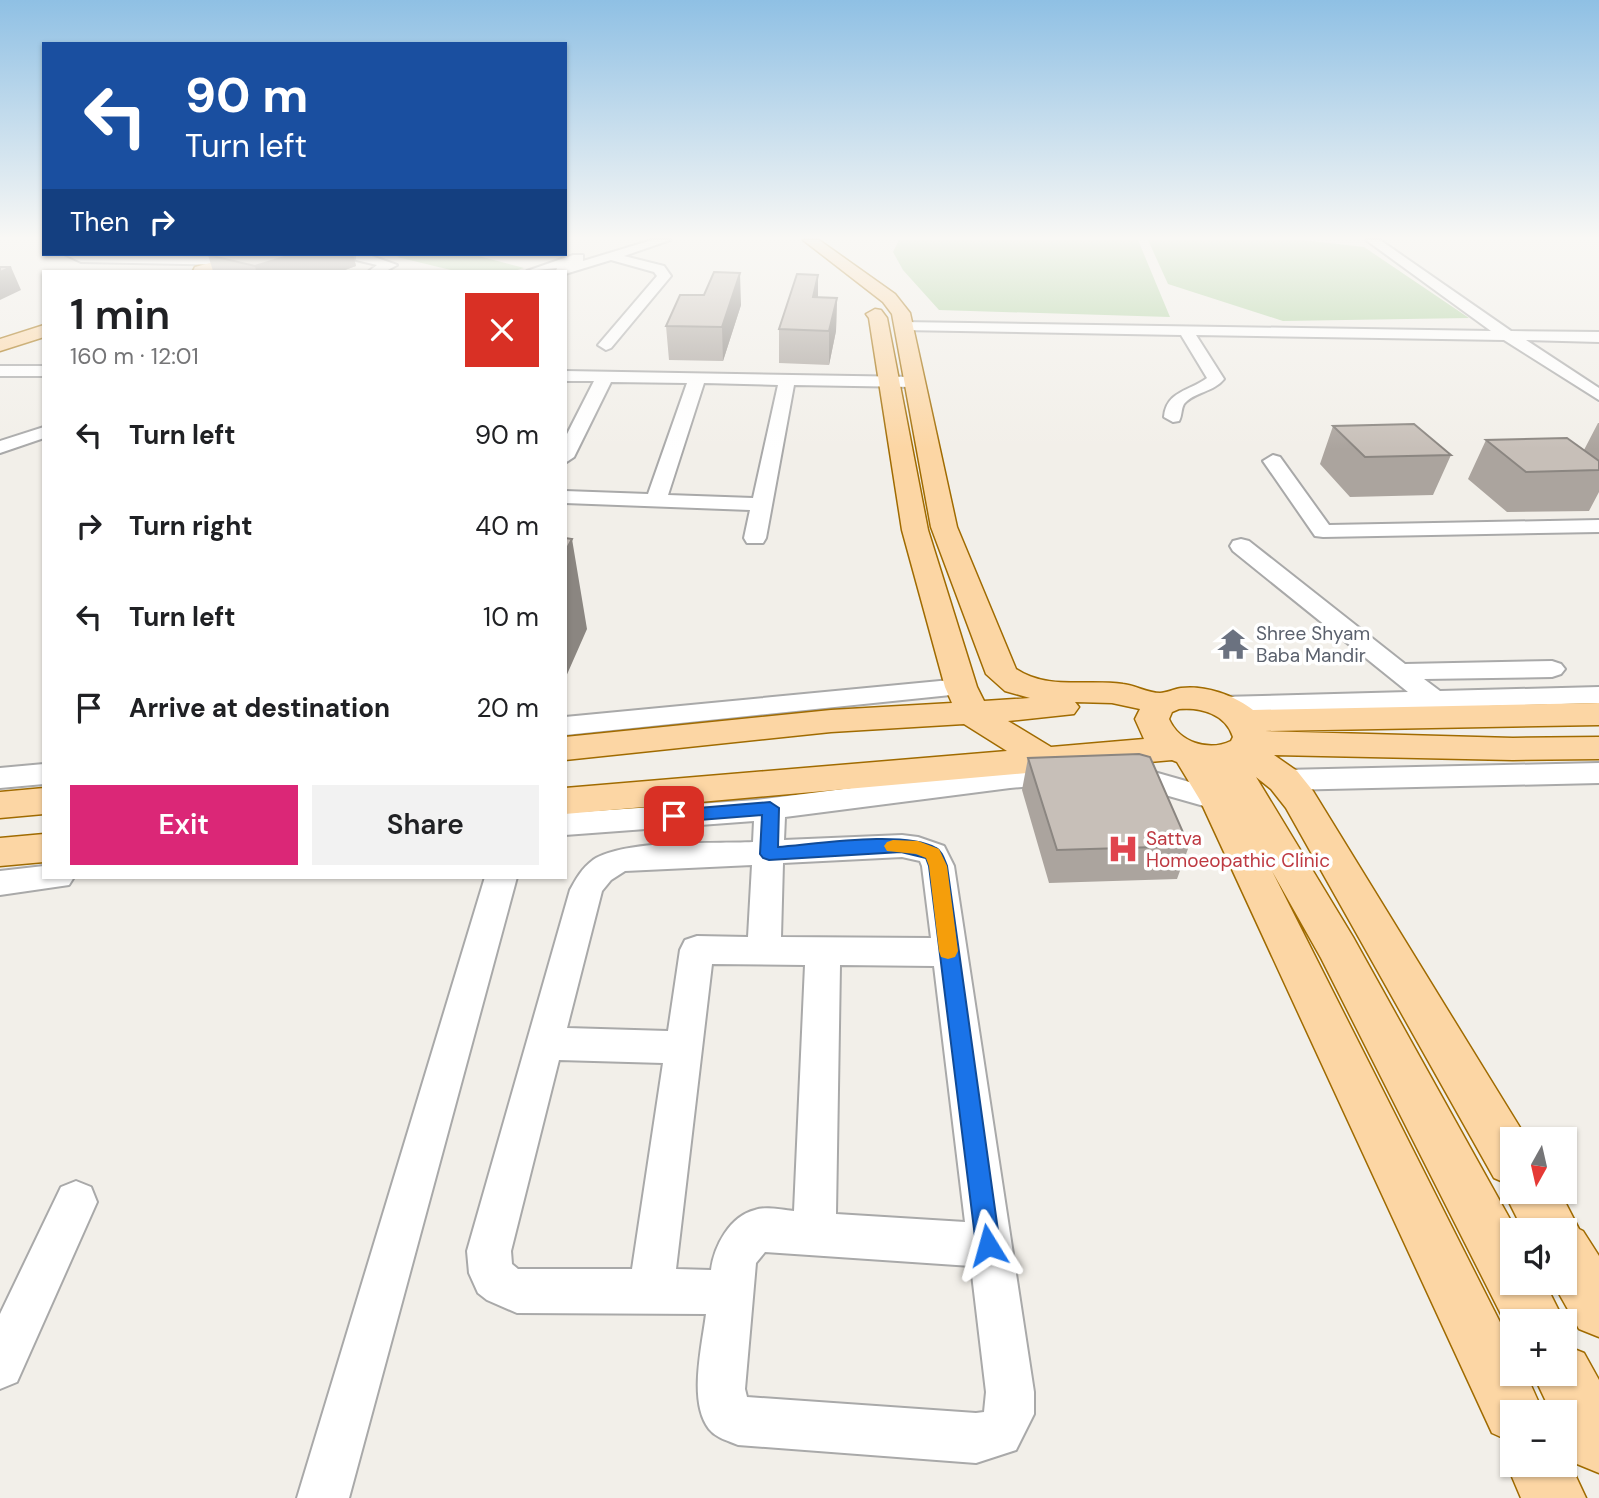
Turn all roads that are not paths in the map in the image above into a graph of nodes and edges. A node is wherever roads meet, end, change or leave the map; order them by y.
1 (635, 310) edge
2 (872, 310) edge
3 (899, 310) edge
4 (1471, 310) edge
5 (42, 319) edge
6 (902, 326) junction
7 (1185, 330) junction
8 (0, 331) edge
9 (42, 332) edge
10 (1507, 335) junction
11 (1599, 337) edge
12 (0, 345) edge
13 (606, 345) dead end
14 (0, 371) edge
15 (42, 371) edge
16 (567, 376) edge
17 (605, 377) junction
18 (697, 378) junction
19 (787, 380) junction
20 (900, 382) junction
21 (1599, 395) edge
22 (1173, 417) dead end
23 (42, 433) edge
24 (0, 447) edge
25 (42, 448) edge
26 (567, 453) edge
27 (1273, 461) dead end
28 (0, 462) edge
29 (567, 497) edge
30 (656, 499) junction
31 (761, 503) junction
32 (1599, 526) edge
33 (755, 538) dead end
34 (1241, 546) dead end
35 (1552, 669) dead end
36 (1399, 672) junction
37 (1599, 695) edge
38 (1433, 699) junction
39 (967, 700) junction
40 (1163, 700) junction
41 (1599, 714) edge
42 (567, 726) edge
43 (1221, 747) junction
44 (1599, 748) edge
45 (567, 749) edge
46 (1045, 759) junction
47 (1599, 773) edge
48 (42, 774) edge
49 (0, 778) edge
50 (1284, 780) junction
51 (42, 801) edge
52 (567, 801) edge
53 (0, 805) edge
54 (770, 808) junction
55 (567, 824) edge
56 (42, 848) edge
57 (0, 852) edge
58 (769, 854) junction
59 (42, 879) edge
60 (499, 879) edge
61 (0, 883) edge
62 (764, 951) junction
63 (823, 952) junction
64 (948, 952) junction
65 (545, 1043) junction
66 (684, 1048) junction
67 (1500, 1141) edge
68 (76, 1202) dead end
69 (814, 1233) junction
70 (988, 1245) junction
71 (1500, 1255) edge
72 (1577, 1272) edge
73 (651, 1291) junction
74 (731, 1292) junction
75 (1599, 1309) edge
76 (0, 1365) edge
77 (1569, 1386) edge
78 (1508, 1400) edge
79 (1599, 1442) edge
80 (1544, 1477) edge
81 (323, 1498) edge
82 (1554, 1498) edge

1 - 13 street
2 - 20 main road
3 - 6 main road
4 - 10 street
5 - 8 main road
6 - 7 street
6 - 20 main road
7 - 10 street
7 - 22 street
9 - 12 main road
10 - 11 street
10 - 21 street
14 - 15 street
16 - 17 street
17 - 18 street
17 - 26 street
18 - 19 street
18 - 30 street
19 - 20 street
19 - 31 street
20 - 39 main road
20 - 40 main road
23 - 24 street
25 - 28 street
27 - 32 street
29 - 30 street
30 - 31 street
31 - 33 street
34 - 36 street
35 - 36 street
36 - 38 street
37 - 38 street
38 - 43 street
39 - 40 main road
39 - 42 street
39 - 45 main road
39 - 46 main road
40 - 43 main road
40 - 43 main road
41 - 43 main road
43 - 44 main road
43 - 46 main road
43 - 50 main road
43 - 54 street
43 - 71 main road
43 - 78 main road
46 - 52 main road
47 - 50 street
48 - 49 street
50 - 67 main road
51 - 53 main road
54 - 55 street
54 - 58 street
56 - 57 main road
58 - 62 street
58 - 64 street
58 - 65 street
59 - 61 street
60 - 81 street
62 - 63 street
62 - 66 street
63 - 64 street
63 - 69 street
64 - 70 street
65 - 66 street
65 - 73 street
66 - 73 street
68 - 76 street
69 - 70 street
69 - 74 street
70 - 74 street
72 - 75 main road
73 - 74 street
77 - 79 main road
80 - 82 main road

